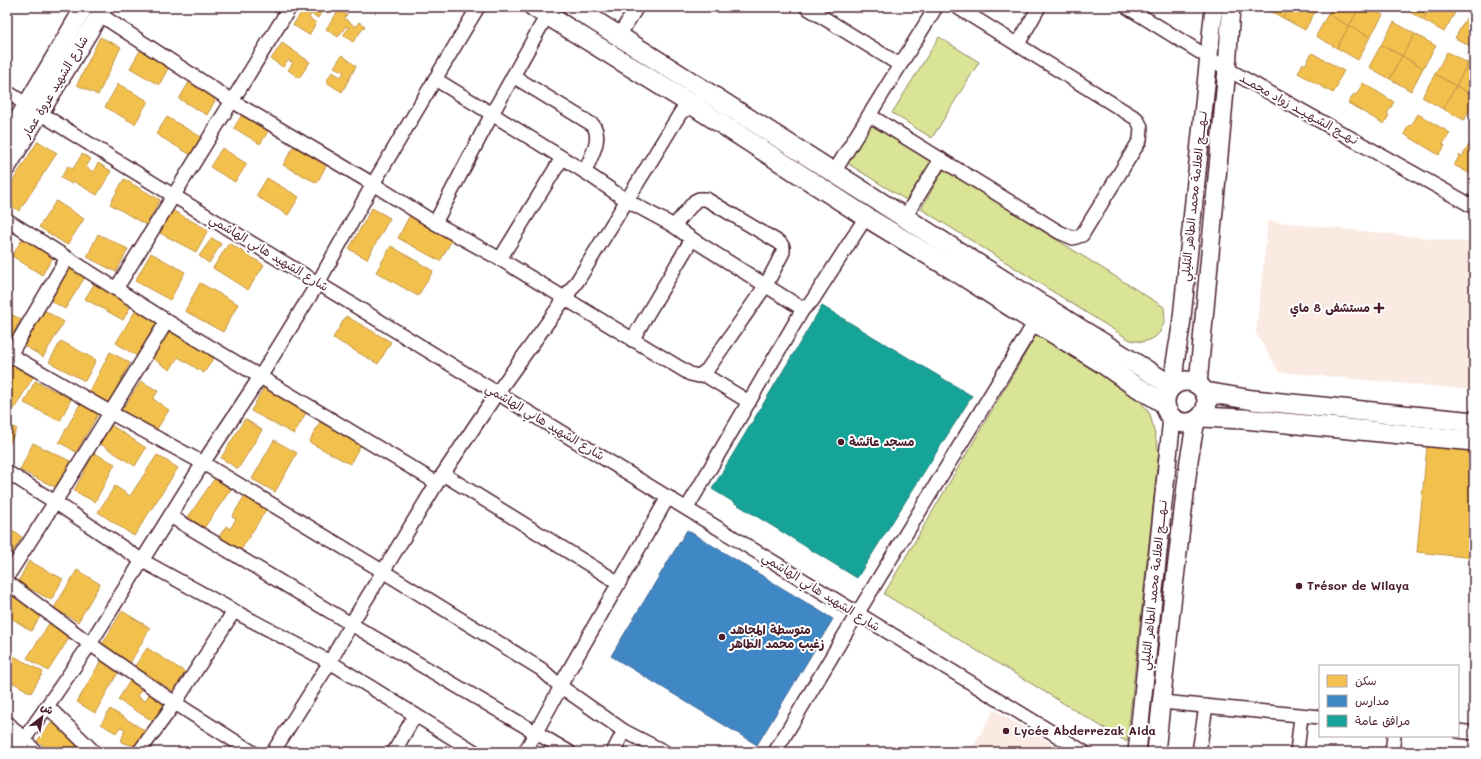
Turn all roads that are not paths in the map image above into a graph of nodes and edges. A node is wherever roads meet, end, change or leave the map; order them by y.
1 (290, 7) edge
2 (478, 7) edge
3 (573, 7) edge
4 (637, 7) edge
5 (806, 7) edge
6 (936, 7) edge
7 (957, 7) edge
8 (1039, 7) edge
9 (1127, 7) edge
10 (1214, 7) edge
11 (1231, 7) edge
12 (96, 10) edge
13 (540, 11) edge
14 (618, 36) junction
15 (1018, 44) junction
16 (1208, 58) junction
17 (900, 65) junction
18 (1227, 69) junction
19 (513, 76) junction
20 (435, 79) junction
21 (699, 86) junction
22 (7, 92) edge
23 (232, 100) junction
24 (685, 105) junction
25 (33, 108) junction
26 (492, 114) junction
27 (868, 115) junction
28 (7, 138) edge
29 (562, 158) junction
30 (941, 159) junction
31 (7, 167) edge
32 (585, 172) junction
33 (834, 172) junction
34 (373, 184) junction
35 (173, 196) junction
36 (626, 200) junction
37 (1474, 208) edge
38 (866, 217) junction
39 (905, 217) junction
40 (7, 220) edge
41 (435, 223) junction
42 (674, 226) junction
43 (692, 239) junction
44 (67, 258) junction
45 (500, 260) junction
46 (318, 282) junction
47 (766, 285) junction
48 (116, 289) junction
49 (565, 300) junction
50 (803, 309) junction
51 (167, 321) junction
52 (1035, 322) junction
53 (632, 340) junction
54 (8, 356) edge
55 (702, 374) junction
56 (260, 377) junction
57 (1173, 385) junction
58 (1201, 388) junction
59 (497, 392) junction
60 (749, 402) junction
61 (1168, 410) junction
62 (110, 413) junction
63 (1198, 418) junction
64 (1474, 422) edge
65 (1474, 441) edge
66 (203, 463) junction
67 (7, 472) edge
68 (440, 479) junction
69 (668, 497) junction
70 (55, 502) junction
71 (687, 508) junction
72 (170, 516) junction
73 (141, 560) junction
74 (384, 572) junction
75 (7, 577) edge
76 (7, 582) edge
77 (619, 583) junction
78 (234, 611) junction
79 (857, 614) junction
80 (351, 624) junction
81 (90, 644) junction
82 (330, 662) junction
83 (560, 686) junction
84 (1162, 702) junction
85 (175, 703) junction
86 (47, 706) junction
87 (1206, 706) junction
88 (415, 715) junction
89 (1301, 716) junction
90 (1319, 717) edge
91 (7, 725) edge
92 (624, 731) junction
93 (1459, 731) edge
94 (536, 732) junction
95 (1474, 733) edge
96 (1394, 737) edge
97 (22, 748) edge
98 (94, 752) edge
99 (139, 752) edge
100 (252, 752) edge
101 (273, 752) edge
102 (394, 752) edge
103 (475, 752) edge
104 (525, 752) edge
105 (569, 752) edge
106 (613, 752) edge
107 (664, 752) edge
108 (775, 752) edge
109 (1084, 752) edge
110 (1137, 752) edge
111 (1156, 752) edge
112 (1199, 752) edge
113 (1297, 752) edge
114 (1392, 752) edge

1 - 23 street
2 - 20 street
3 - 14 main road
4 - 14 street
5 - 17 street
6 - 17 street
7 - 15 street
8 - 15 street
9 - 16 street, نـهــج الشـهـيــد زواد محمــد
10 - 16 street, نــهــــج العلامة محمد الطاهر التليلي
11 - 18 street, نــهــــج العلامة محمد الطاهر التليلي
12 - 23 street
12 - 25 street, شارع الشهيد عروة عمار
13 - 19 street
13 - 24 main road
14 - 21 main road
15 - 30 street
16 - 18 street, نـهــج الشـهـيــد زواد محمــد
16 - 57 street, نــهــــج العلامة محمد الطاهر التليلي
17 - 27 street
18 - 37 street, نـهــج الشـهـيــد زواد محمــد
18 - 58 street, نــهــــج العلامة محمد الطاهر التليلي
19 - 26 street
19 - 32 street
20 - 26 street
20 - 34 street
21 - 24 street
21 - 33 main road
22 - 25 street, شارع الشهيد هاني الهاشمي
23 - 34 street
23 - 35 street
24 - 36 street
24 - 38 main road
25 - 28 street, شارع الشهيد عروة عمار
25 - 31 street, شارع الشهيد عروة عمار
25 - 35 street, شارع الشهيد هاني الهاشمي
26 - 29 street
26 - 41 street
27 - 30 street
27 - 33 street
29 - 32 street
29 - 45 street
30 - 39 street
32 - 36 street
33 - 39 main road
34 - 41 street
34 - 46 street
35 - 46 street, شارع الشهيد هاني الهاشمي
35 - 48 street
36 - 42 street
36 - 49 street
38 - 50 street
38 - 52 main road
39 - 57 main road
40 - 44 street
41 - 45 street
42 - 43 street
42 - 47 street
43 - 47 street
43 - 53 street
44 - 48 street
44 - 54 street
45 - 49 street
46 - 56 street
46 - 59 street, شارع الشهيد هاني الهاشمي
47 - 50 street
47 - 55 street
48 - 51 street
49 - 53 street
49 - 59 street
50 - 60 street
51 - 56 street
51 - 62 street
52 - 61 main road
52 - 79 street
53 - 55 street
54 - 62 street
55 - 60 street
56 - 66 street
56 - 68 street
57 - 58 main road
57 - 61 main road
58 - 63 main road
58 - 64 main road
59 - 68 street
59 - 69 street, شارع الشهيد هاني الهاشمي
60 - 71 street
61 - 63 main road
61 - 110 street, نــهــــج العلامة محمد الطاهر التليلي
62 - 66 street
62 - 70 street
63 - 65 main road
63 - 84 street, نــهــــج العلامة محمد الطاهر التليلي
66 - 72 street
66 - 74 street
67 - 70 street
68 - 74 street
68 - 77 street
69 - 71 street, شارع الشهيد هاني الهاشمي
69 - 77 street
70 - 73 street
70 - 75 street
71 - 79 street, شارع الشهيد هاني الهاشمي
72 - 73 street
72 - 80 street
73 - 78 street
73 - 81 street
74 - 80 street
74 - 83 street
76 - 81 street
77 - 83 street
78 - 82 street
78 - 85 street
79 - 108 street
79 - 109 street, شارع الشهيد هاني الهاشمي
80 - 82 street
80 - 94 street
81 - 85 street
81 - 86 street
82 - 88 street
82 - 101 street
83 - 92 street
83 - 94 street
84 - 87 street
84 - 111 street, نــهــــج العلامة محمد الطاهر التليلي
85 - 99 street
85 - 100 street
86 - 97 street
86 - 98 street
87 - 89 street
87 - 112 street
88 - 102 street
88 - 103 street
89 - 90 street
89 - 113 street
91 - 97 street
92 - 106 street
92 - 107 street
93 - 95 street
94 - 104 street
94 - 105 street
96 - 114 street

